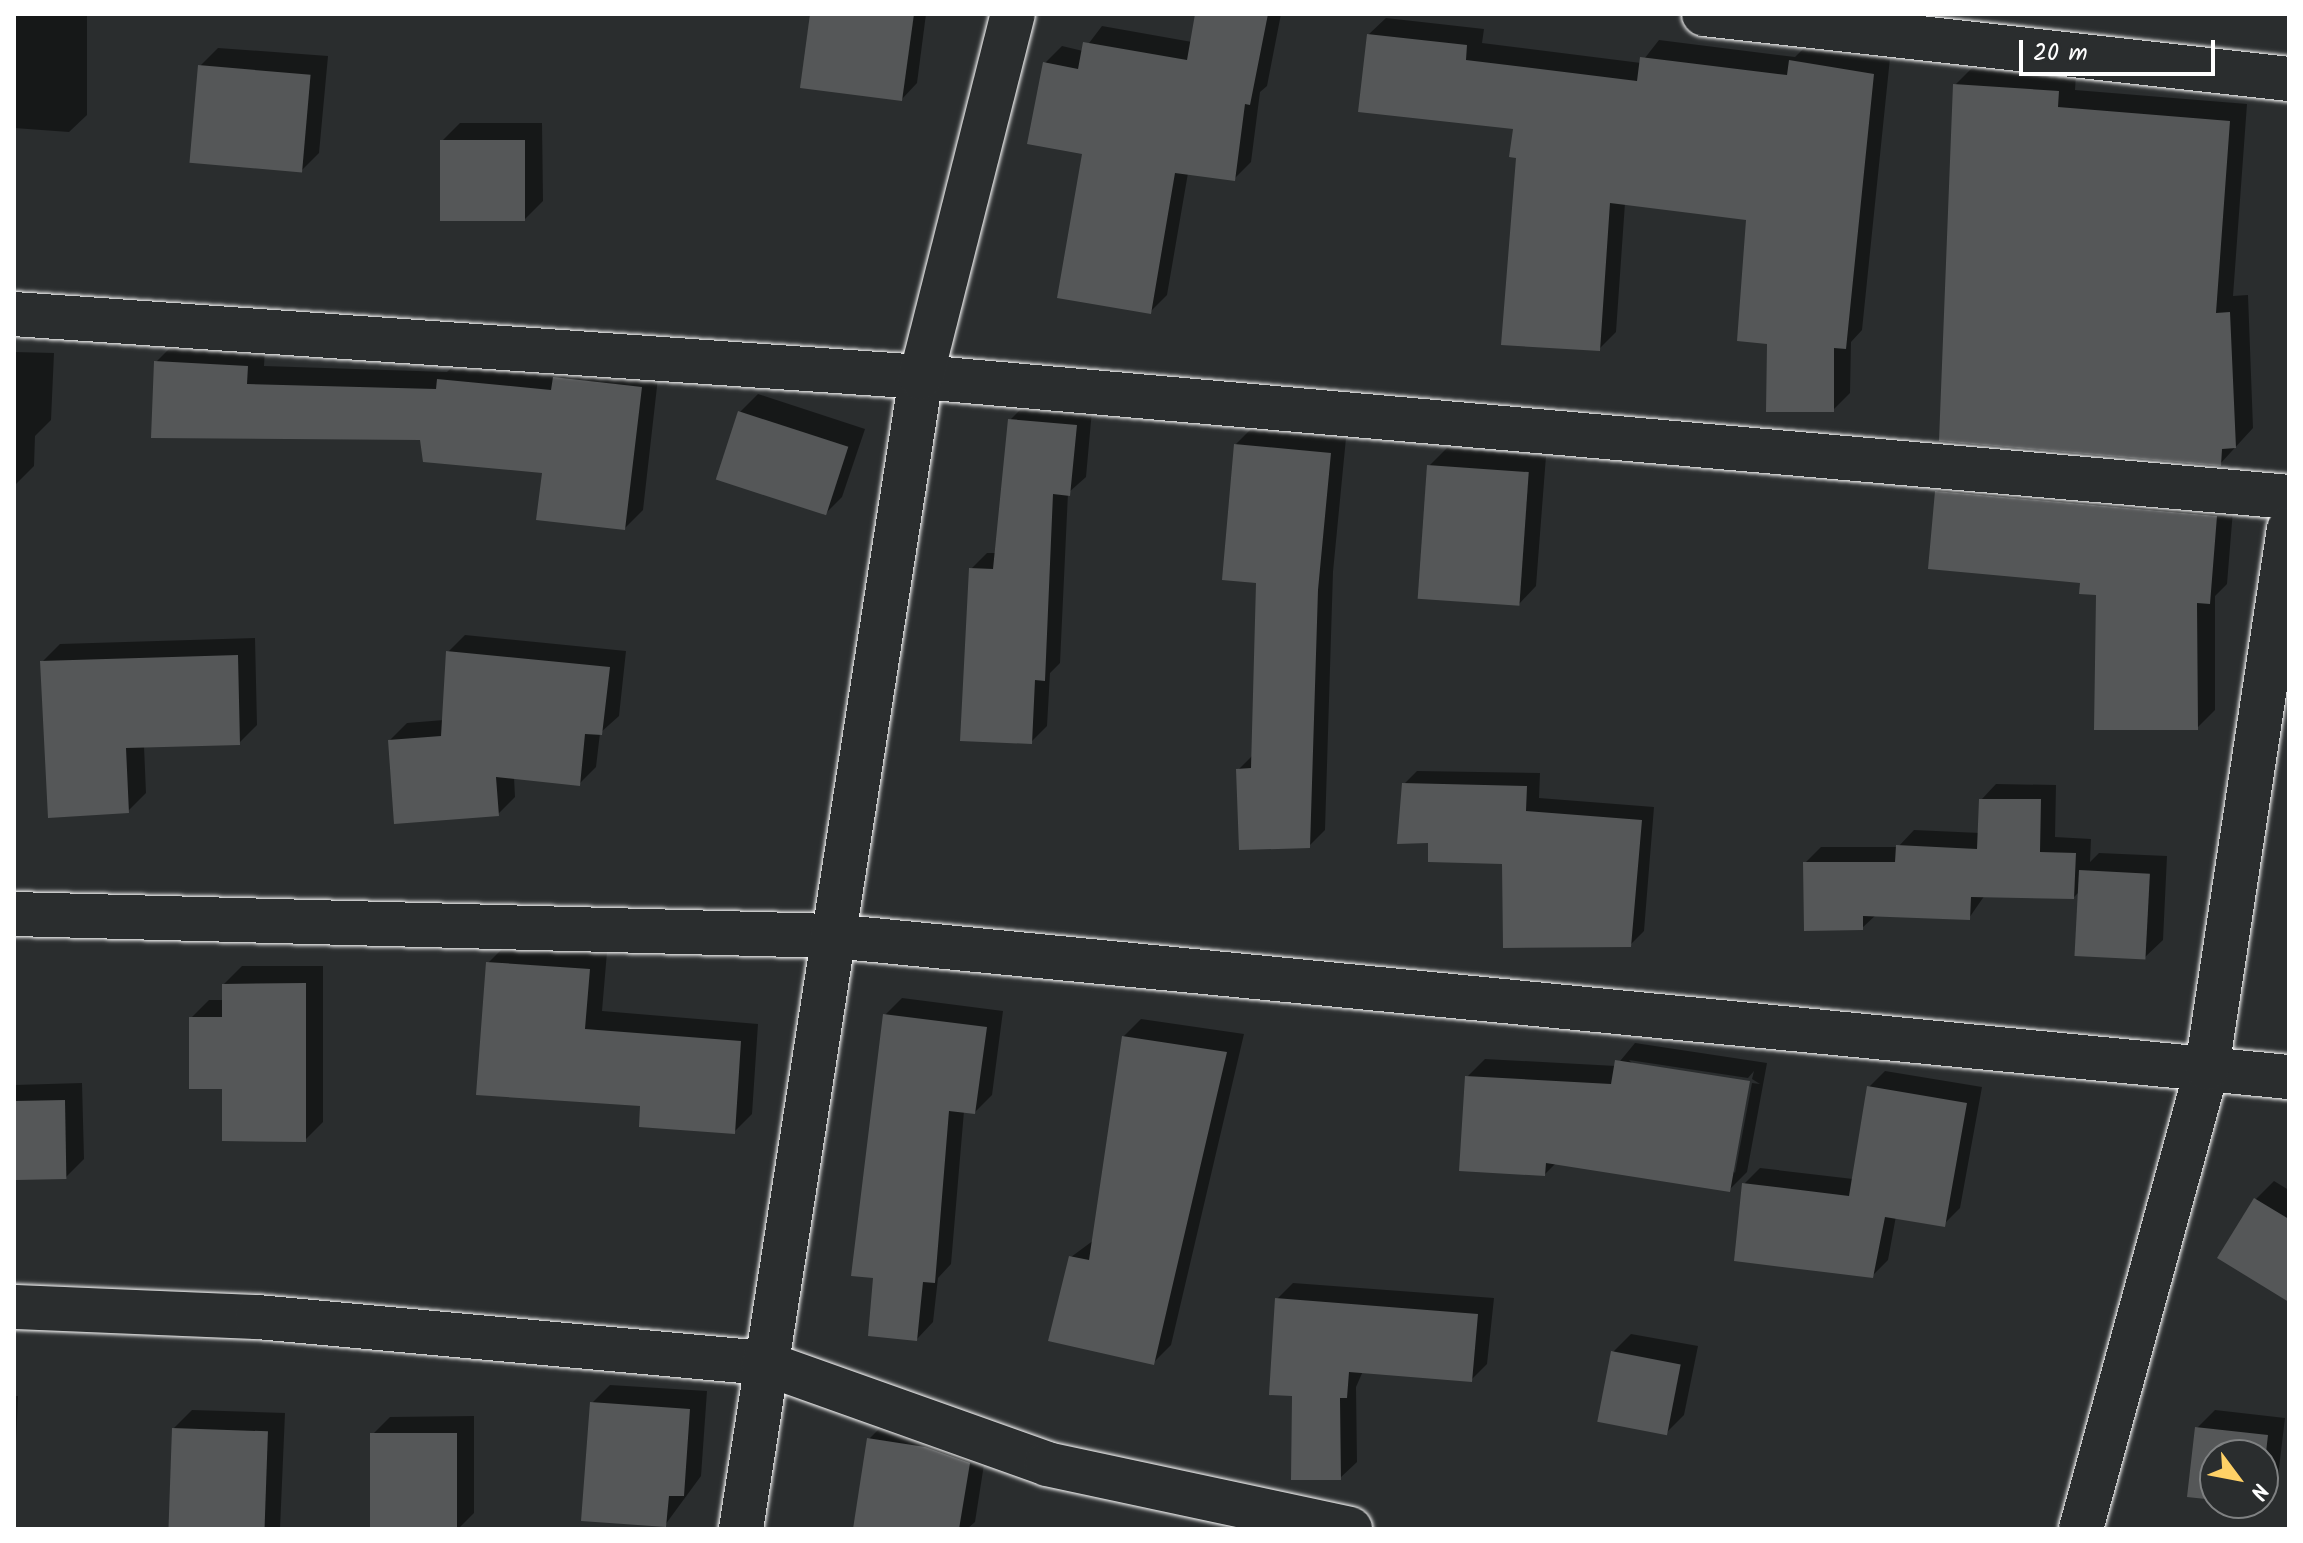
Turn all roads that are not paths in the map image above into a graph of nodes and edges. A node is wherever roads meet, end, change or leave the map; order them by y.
1 (1013, 14) edge
2 (1704, 14) edge
3 (2289, 79) edge
4 (14, 314) edge
5 (921, 377) junction
6 (2289, 497) edge
7 (2287, 549) edge
8 (14, 914) edge
9 (832, 936) junction
10 (2207, 1068) junction
11 (2289, 1077) edge
12 (14, 1307) edge
13 (764, 1363) junction
14 (741, 1529) edge
15 (1350, 1529) edge
16 (2081, 1529) edge

1 - 5 street
2 - 3 street
4 - 5 street
5 - 6 street
5 - 9 street
7 - 10 street
8 - 9 street
9 - 10 street
9 - 13 street
10 - 11 street
10 - 16 street
12 - 13 street
13 - 14 street
13 - 15 street

